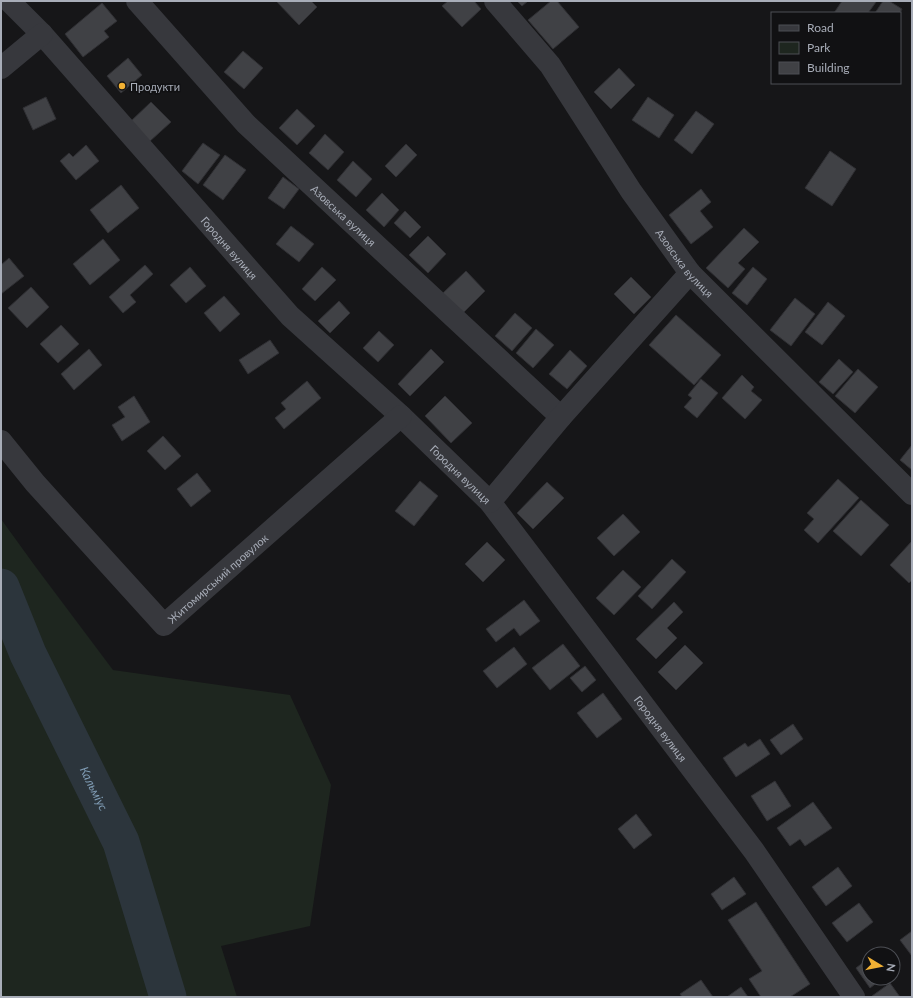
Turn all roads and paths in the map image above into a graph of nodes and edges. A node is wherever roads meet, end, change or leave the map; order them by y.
1 (9, 1) edge
2 (137, 1) edge
3 (495, 1) edge
4 (42, 34) junction
5 (1, 68) edge
6 (690, 273) junction
7 (401, 416) junction
8 (561, 417) junction
9 (1, 441) edge
10 (912, 494) edge
11 (490, 502) junction
12 (854, 997) edge

1 - 4 street, Городня вулиця
2 - 8 street, Азовська вулиця
3 - 6 street, Азовська вулиця
4 - 5 street
4 - 7 street, Городня вулиця
6 - 8 street
6 - 10 street, Азовська вулиця
7 - 9 street, Житомирський провулок
7 - 11 street, Городня вулиця
8 - 11 street
11 - 12 street, Городня вулиця

